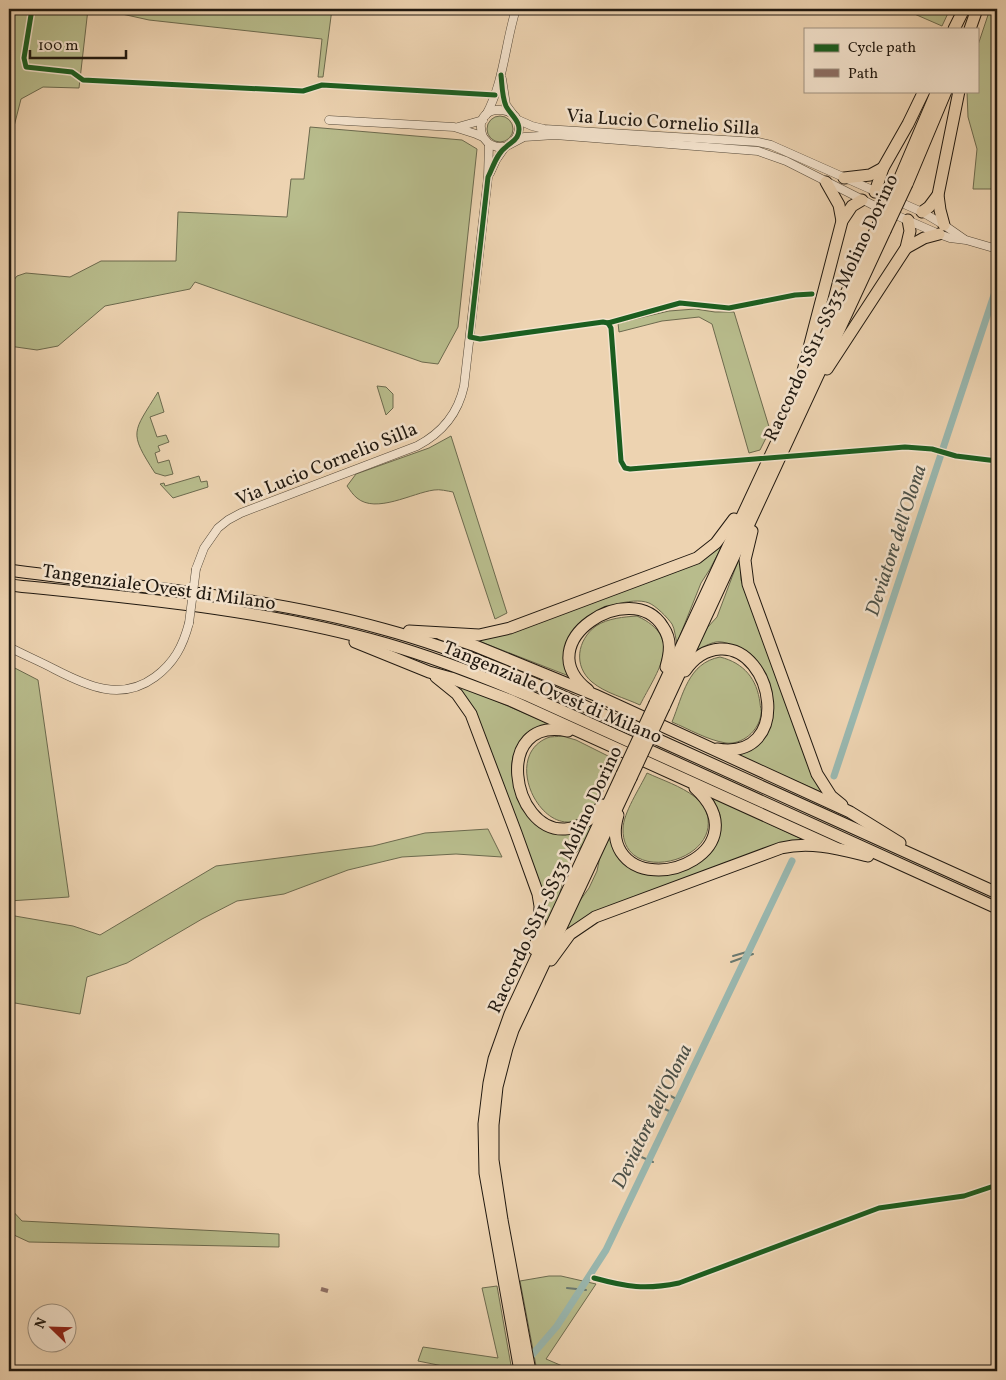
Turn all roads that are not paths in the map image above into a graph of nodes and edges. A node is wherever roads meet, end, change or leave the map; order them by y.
1 (516, 9) edge
2 (970, 10) edge
3 (955, 28) edge
4 (961, 28) edge
5 (971, 28) edge
6 (501, 75) junction
7 (924, 92) edge
8 (937, 92) edge
9 (946, 92) edge
10 (959, 92) edge
11 (514, 116) junction
12 (484, 118) junction
13 (329, 120) dead end
14 (454, 127) junction
15 (483, 137) junction
16 (514, 141) junction
17 (488, 144) junction
18 (505, 147) junction
19 (883, 168) junction
20 (488, 177) junction
21 (844, 178) junction
22 (826, 182) junction
23 (903, 182) junction
24 (875, 192) junction
25 (938, 196) junction
26 (868, 202) junction
27 (907, 207) junction
28 (922, 212) junction
29 (908, 220) junction
30 (842, 221) junction
31 (881, 229) junction
32 (942, 229) junction
33 (906, 248) junction
34 (995, 248) edge
35 (796, 397) junction
36 (794, 427) junction
37 (787, 442) junction
38 (760, 477) junction
39 (9, 570) edge
40 (9, 585) edge
41 (320, 628) junction
42 (382, 628) junction
43 (440, 634) junction
44 (9, 647) edge
45 (429, 672) junction
46 (595, 695) junction
47 (659, 705) junction
48 (579, 733) junction
49 (707, 747) junction
50 (627, 776) junction
51 (690, 783) junction
52 (850, 812) junction
53 (836, 848) junction
54 (897, 863) junction
55 (942, 868) junction
56 (997, 893) edge
57 (997, 908) edge
58 (525, 993) junction
59 (510, 1292) junction
60 (520, 1371) edge
61 (530, 1371) edge

1 - 6 street
2 - 3 highway
2 - 4 highway
2 - 5 highway
6 - 11 street
6 - 12 street
7 - 19 highway
8 - 23 highway, Raccordo SS11-SS33 Molino Dorino
9 - 23 highway, Raccordo SS11-SS33 Molino Dorino
10 - 25 highway
11 - 12 street, Via Lucio Cornelio Silla
11 - 16 street
11 - 21 street, Via Lucio Cornelio Silla
12 - 14 street, Via Lucio Cornelio Silla
12 - 15 street
13 - 14 street, Via Lucio Cornelio Silla
14 - 15 street, Via Lucio Cornelio Silla
15 - 17 street
16 - 18 street, Via Lucio Cornelio Silla
16 - 22 street, Via Lucio Cornelio Silla
17 - 18 street
17 - 20 street, Via Lucio Cornelio Silla
18 - 20 street, Via Lucio Cornelio Silla
19 - 21 highway
19 - 24 highway
20 - 44 street, Via Lucio Cornelio Silla, bridge
21 - 24 street, Via Lucio Cornelio Silla
22 - 26 street, Via Lucio Cornelio Silla
22 - 30 highway
23 - 31 highway, Raccordo SS11-SS33 Molino Dorino, bridge
24 - 26 street
24 - 27 street, Via Lucio Cornelio Silla
25 - 28 highway
25 - 32 highway
26 - 29 street, Via Lucio Cornelio Silla
26 - 30 highway
27 - 28 street, Via Lucio Cornelio Silla
27 - 29 street
28 - 29 street
28 - 32 street, Via Lucio Cornelio Silla
29 - 32 street, Via Lucio Cornelio Silla
29 - 33 highway
30 - 35 highway
31 - 35 highway, Raccordo SS11-SS33 Molino Dorino
31 - 36 highway, Raccordo SS11-SS33 Molino Dorino
32 - 33 highway
32 - 34 street, Via Lucio Cornelio Silla
33 - 36 highway
35 - 38 highway, Raccordo SS11-SS33 Molino Dorino
36 - 37 highway, Raccordo SS11-SS33 Molino Dorino
37 - 47 highway, Raccordo SS11-SS33 Molino Dorino
37 - 52 highway
38 - 43 highway
38 - 47 highway, Raccordo SS11-SS33 Molino Dorino
39 - 42 highway, Tangenziale Ovest di Milano
40 - 41 highway, Tangenziale Ovest di Milano
41 - 45 highway
41 - 54 highway, Tangenziale Ovest di Milano
42 - 43 highway
42 - 55 highway, Tangenziale Ovest di Milano
43 - 46 highway
45 - 48 highway
45 - 58 highway
46 - 47 highway
46 - 49 highway
47 - 49 highway
47 - 50 highway, Raccordo SS11-SS33 Molino Dorino, bridge
48 - 50 highway
48 - 51 highway
49 - 52 highway
50 - 51 highway
50 - 58 highway, Raccordo SS11-SS33 Molino Dorino
51 - 53 highway
52 - 55 highway
53 - 54 highway
53 - 58 highway
54 - 57 highway, Tangenziale Ovest di Milano
55 - 56 highway, Tangenziale Ovest di Milano
58 - 59 highway, Raccordo SS11-SS33 Molino Dorino
59 - 60 highway
59 - 61 highway

